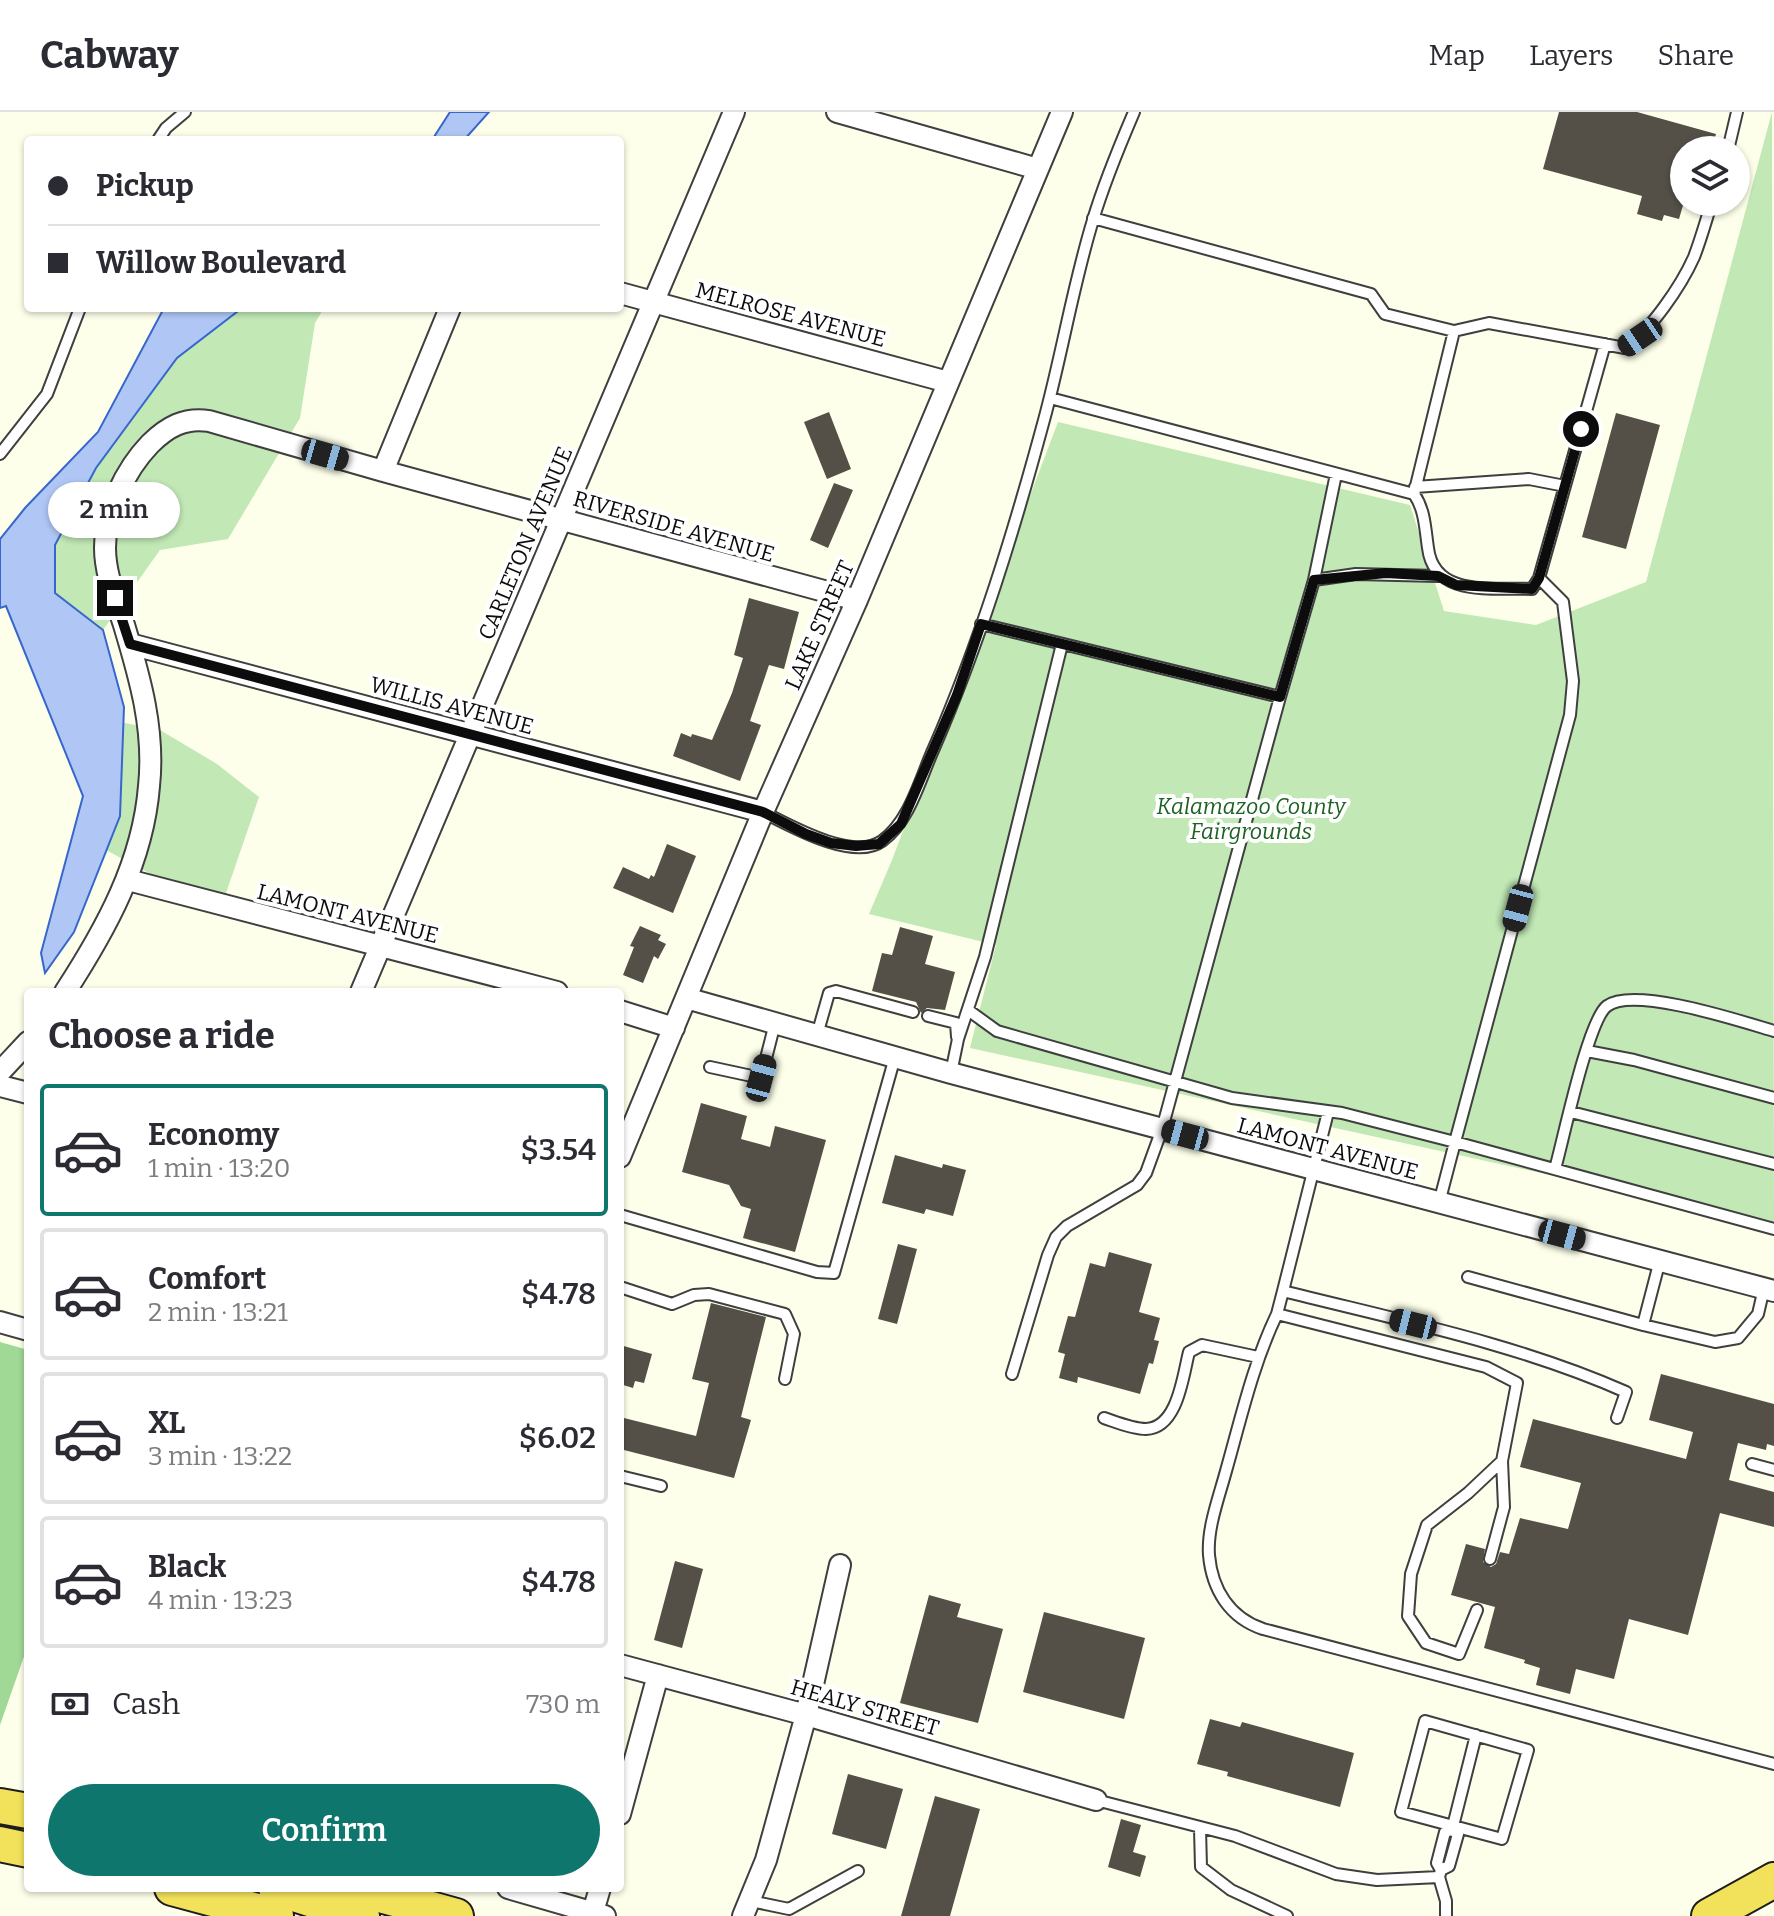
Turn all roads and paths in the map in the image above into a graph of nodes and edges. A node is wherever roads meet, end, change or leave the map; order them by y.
1 (185, 112) edge
2 (734, 112) edge
3 (837, 112) edge
4 (1062, 112) edge
5 (1134, 112) edge
6 (1737, 112) edge
7 (161, 136) edge
8 (1731, 136) edge
9 (1038, 169) junction
10 (1707, 216) edge
11 (1093, 218) junction
12 (624, 294) edge
13 (653, 300) junction
14 (78, 312) edge
15 (448, 312) edge
16 (1454, 331) junction
17 (1605, 344) junction
18 (948, 382) junction
19 (1050, 398) junction
20 (0, 454) edge
21 (383, 471) junction
22 (1336, 474) junction
23 (1565, 486) junction
24 (1415, 490) junction
25 (561, 519) junction
26 (1438, 576) junction
27 (1539, 578) junction
28 (1314, 580) junction
29 (857, 600) junction
30 (981, 624) junction
31 (130, 644) junction
32 (1062, 644) junction
33 (1280, 697) junction
34 (472, 735) junction
35 (763, 812) junction
36 (128, 880) junction
37 (380, 948) junction
38 (506, 985) edge
39 (68, 988) edge
40 (363, 988) edge
41 (528, 988) edge
42 (686, 998) junction
43 (968, 1010) junction
44 (624, 1012) edge
45 (913, 1012) dead end
46 (928, 1016) dead end
47 (775, 1023) junction
48 (674, 1028) junction
49 (1774, 1031) edge
50 (817, 1035) junction
51 (958, 1039) junction
52 (24, 1046) edge
53 (1587, 1051) junction
54 (895, 1057) junction
55 (710, 1067) dead end
56 (0, 1072) edge
57 (951, 1073) junction
58 (1175, 1082) junction
59 (0, 1086) edge
60 (24, 1092) edge
61 (1774, 1098) edge
62 (1328, 1112) junction
63 (1571, 1112) junction
64 (1162, 1129) junction
65 (1455, 1142) junction
66 (624, 1147) edge
67 (1774, 1164) edge
68 (1312, 1169) junction
69 (1555, 1169) junction
70 (1439, 1203) junction
71 (624, 1216) edge
72 (1774, 1229) edge
73 (1660, 1260) junction
74 (1468, 1277) dead end
75 (624, 1288) edge
76 (1769, 1290) edge
77 (1283, 1291) junction
78 (1277, 1314) junction
79 (0, 1322) edge
80 (1643, 1325) junction
81 (24, 1329) edge
82 (1258, 1357) junction
83 (1012, 1374) dead end
84 (785, 1379) dead end
85 (1104, 1418) dead end
86 (1617, 1418) dead end
87 (1502, 1461) junction
88 (1752, 1464) dead end
89 (1774, 1470) edge
90 (624, 1477) edge
91 (661, 1486) dead end
92 (1490, 1559) dead end
93 (840, 1565) dead end
94 (1477, 1610) dead end
95 (624, 1666) edge
96 (658, 1675) junction
97 (806, 1715) junction
98 (1476, 1735) junction
99 (1774, 1764) edge
100 (624, 1799) edge
101 (1096, 1800) joint
102 (0, 1806) edge
103 (24, 1810) edge
104 (1452, 1828) junction
105 (0, 1829) edge
106 (1200, 1829) junction
107 (24, 1831) edge
108 (0, 1844) edge
109 (24, 1849) edge
110 (858, 1871) dead end
111 (1440, 1874) junction
112 (1774, 1880) edge
113 (187, 1892) edge
114 (369, 1892) edge
115 (522, 1892) edge
116 (600, 1892) edge
117 (297, 1897) edge
118 (747, 1908) edge
119 (599, 1914) edge
120 (276, 1916) edge
121 (362, 1916) edge
122 (456, 1916) edge
123 (1287, 1916) edge
124 (1446, 1916) edge
125 (1709, 1916) edge

1 - 7 lane
2 - 13 street, CARLETON AVENUE
3 - 9 street
4 - 9 street, LAKE STREET
5 - 11 lane
6 - 8 lane
9 - 18 street, LAKE STREET
10 - 17 lane
11 - 16 lane
11 - 19 lane
12 - 13 street, MELROSE AVENUE
13 - 18 street, MELROSE AVENUE
13 - 25 street, CARLETON AVENUE
14 - 20 lane
15 - 21 street
16 - 17 lane
16 - 24 lane
17 - 23 lane
18 - 29 street, LAKE STREET
19 - 22 lane
19 - 30 lane
21 - 25 street, RIVERSIDE AVENUE
21 - 31 street, RIVERSIDE AVENUE
22 - 24 lane
22 - 28 lane
23 - 24 lane
23 - 27 lane
24 - 26 lane
25 - 29 street, RIVERSIDE AVENUE
25 - 34 street, CARLETON AVENUE
26 - 27 lane
26 - 28 lane
27 - 65 lane
28 - 33 lane
29 - 35 street, LAKE STREET
30 - 32 lane
30 - 35 lane
31 - 34 street, WILLIS AVENUE
31 - 36 street
32 - 33 lane
32 - 43 lane
33 - 58 lane
34 - 35 street, WILLIS AVENUE
34 - 37 street, CARLETON AVENUE
35 - 42 street, LAKE STREET
36 - 37 street, LAMONT AVENUE
36 - 39 street
37 - 38 street, LAMONT AVENUE
37 - 40 street, CARLETON AVENUE
38 - 41 street, LAMONT AVENUE
42 - 47 street, LAMONT AVENUE
42 - 48 street, LAKE STREET
43 - 51 lane
43 - 58 lane
44 - 48 street
45 - 50 lane
46 - 51 lane
47 - 50 street, LAMONT AVENUE
47 - 55 lane
48 - 66 street, LAKE STREET
49 - 53 lane
50 - 54 street, LAMONT AVENUE
51 - 57 lane
52 - 56 street
53 - 61 lane
53 - 63 lane
54 - 57 street, LAMONT AVENUE
54 - 71 lane
57 - 64 street, LAMONT AVENUE
58 - 62 lane
58 - 64 lane
59 - 60 street
62 - 65 lane
62 - 68 lane
63 - 67 lane
63 - 69 lane
64 - 68 street, LAMONT AVENUE
64 - 83 lane
65 - 69 lane
65 - 70 lane
68 - 70 street, LAMONT AVENUE
68 - 77 lane
69 - 72 lane
70 - 73 street, LAMONT AVENUE
73 - 76 street, LAMONT AVENUE
73 - 80 lane
74 - 80 lane
75 - 84 lane
76 - 80 lane
77 - 78 lane
77 - 86 lane
78 - 82 lane
78 - 87 lane
79 - 81 street
82 - 85 lane
82 - 99 lane
87 - 92 lane
87 - 94 lane
88 - 89 lane
90 - 91 lane
93 - 97 street
95 - 96 street, HEALY STREET
96 - 97 street, HEALY STREET
96 - 100 street
97 - 101 street, HEALY STREET
97 - 118 street
98 - 104 lane
98 - 104 lane
98 - 104 lane
101 - 106 lane
102 - 103 highway
104 - 111 lane
105 - 107 highway
106 - 111 lane
106 - 123 lane
108 - 109 highway
110 - 118 lane
111 - 124 lane
112 - 125 highway
113 - 120 highway
114 - 122 highway
115 - 119 street
116 - 119 street
117 - 121 highway

